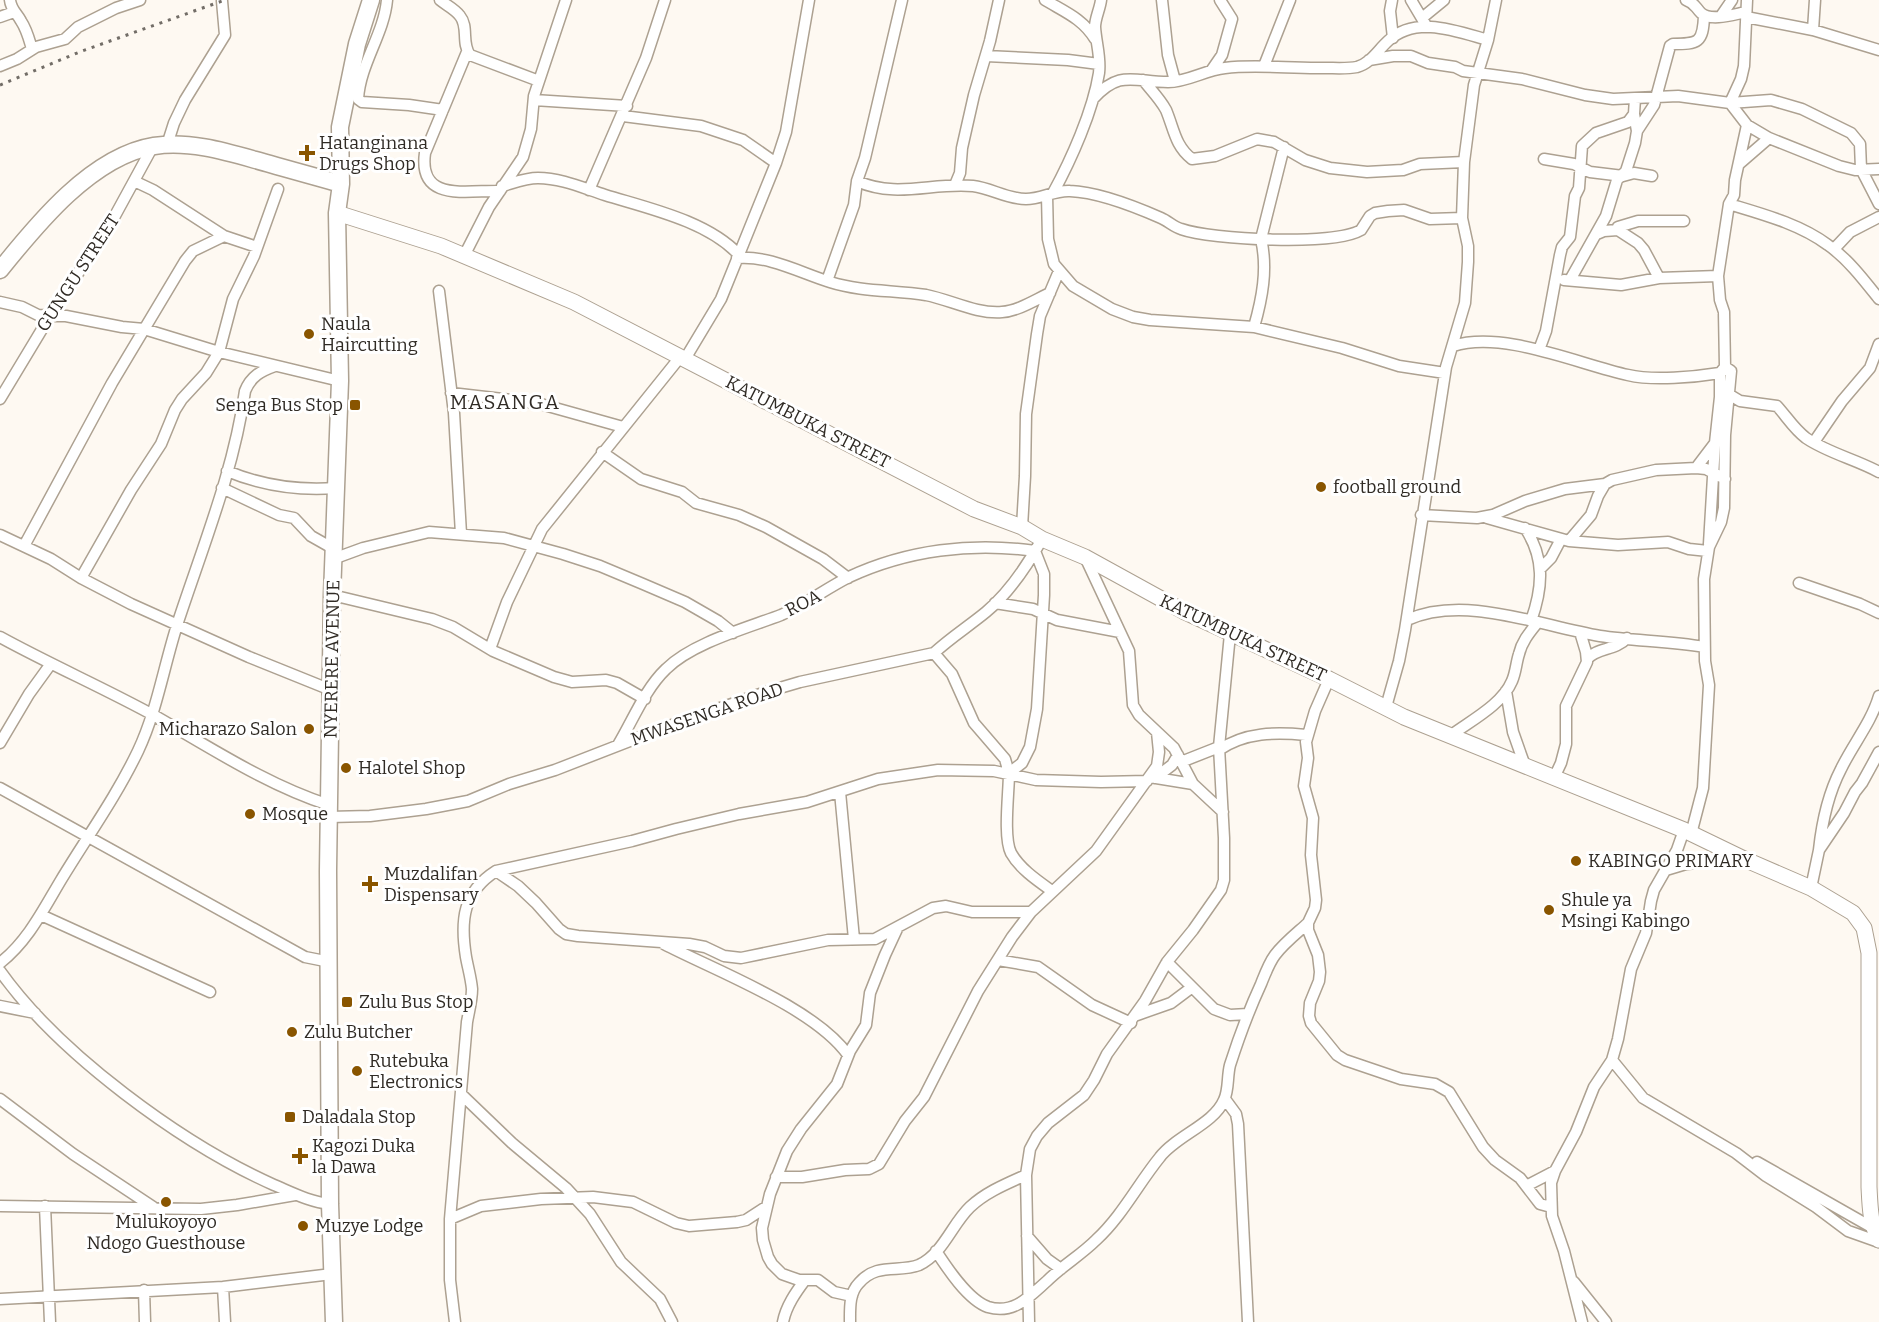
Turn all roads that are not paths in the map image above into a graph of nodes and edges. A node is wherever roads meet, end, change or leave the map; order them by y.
1 (10, 0) edge
2 (140, 0) edge
3 (371, 0) edge
4 (387, 0) edge
5 (440, 0) edge
6 (566, 0) edge
7 (665, 0) edge
8 (809, 0) edge
9 (902, 0) edge
10 (999, 0) edge
11 (1045, 0) edge
12 (1101, 0) edge
13 (1162, 0) edge
14 (1220, 0) edge
15 (1290, 0) edge
16 (1392, 0) edge
17 (1444, 0) edge
18 (1496, 0) edge
19 (1686, 0) edge
20 (1732, 0) edge
21 (1747, 0) edge
22 (1815, 0) edge
23 (222, 1) edge
24 (1410, 1) edge
25 (14, 12) junction
26 (1746, 14) junction
27 (1704, 16) junction
28 (1721, 16) junction
29 (0, 17) edge
30 (1425, 22) junction
31 (1814, 30) junction
32 (1393, 38) junction
33 (1488, 40) junction
34 (1097, 42) junction
35 (32, 48) junction
36 (1879, 50) edge
37 (467, 52) junction
38 (986, 56) junction
39 (1369, 60) junction
40 (1099, 64) junction
41 (0, 66) edge
42 (1264, 66) junction
43 (1211, 71) junction
44 (1479, 74) junction
45 (1143, 80) junction
46 (539, 81) junction
47 (1176, 81) junction
48 (1657, 97) junction
49 (1635, 98) junction
50 (1093, 99) junction
51 (534, 100) junction
52 (1730, 103) junction
53 (443, 110) junction
54 (625, 111) junction
55 (1634, 114) junction
56 (1747, 125) junction
57 (1637, 132) junction
58 (1768, 138) junction
59 (160, 146) junction
60 (1284, 147) junction
61 (1544, 159) dead end
62 (1464, 162) junction
63 (776, 163) junction
64 (1739, 164) junction
65 (1581, 168) junction
66 (1861, 168) junction
67 (1879, 168) edge
68 (1623, 176) junction
69 (1652, 176) dead end
70 (134, 181) junction
71 (856, 181) junction
72 (341, 184) junction
73 (955, 185) junction
74 (278, 189) dead end
75 (501, 189) junction
76 (589, 190) junction
77 (1050, 194) junction
78 (1609, 204) junction
79 (1729, 204) junction
80 (1879, 204) edge
81 (337, 213) junction
82 (1879, 217) edge
83 (1462, 218) junction
84 (1684, 221) dead end
85 (1618, 229) junction
86 (1597, 234) junction
87 (224, 236) junction
88 (1261, 239) junction
89 (257, 247) junction
90 (1834, 249) junction
91 (464, 256) junction
92 (738, 257) junction
93 (0, 270) edge
94 (1059, 271) junction
95 (1718, 276) junction
96 (1659, 278) junction
97 (1570, 280) junction
98 (827, 281) junction
99 (1555, 281) junction
100 (439, 291) dead end
101 (1050, 293) junction
102 (1879, 299) edge
103 (0, 302) edge
104 (50, 316) junction
105 (1254, 327) junction
106 (144, 329) junction
107 (1879, 344) edge
108 (1453, 346) junction
109 (1539, 350) junction
110 (219, 352) junction
111 (683, 358) junction
112 (275, 366) junction
113 (1723, 370) junction
114 (1445, 373) junction
115 (340, 381) junction
116 (451, 393) junction
117 (1730, 395) junction
118 (0, 399) edge
119 (623, 427) junction
120 (1814, 442) junction
121 (1715, 443) junction
122 (602, 452) junction
123 (1696, 468) junction
124 (227, 471) junction
125 (1879, 472) edge
126 (1713, 473) junction
127 (1725, 478) junction
128 (1605, 484) junction
129 (222, 488) junction
130 (336, 488) junction
131 (1422, 515) junction
132 (1484, 517) junction
133 (1022, 527) junction
134 (1525, 527) junction
135 (461, 534) junction
136 (0, 535) edge
137 (1565, 540) junction
138 (534, 545) junction
139 (1039, 545) junction
140 (24, 546) junction
141 (1708, 549) junction
142 (334, 554) junction
143 (1085, 557) junction
144 (1540, 569) junction
145 (81, 578) junction
146 (848, 578) junction
147 (1798, 584) dead end
148 (332, 595) junction
149 (995, 603) junction
150 (1879, 613) edge
151 (1043, 614) junction
152 (1407, 620) junction
153 (1534, 621) junction
154 (177, 624) junction
155 (1120, 632) junction
156 (1580, 632) junction
157 (733, 633) junction
158 (1230, 634) junction
159 (0, 637) edge
160 (1627, 638) junction
161 (1704, 647) junction
162 (490, 649) junction
163 (934, 653) junction
164 (1587, 659) junction
165 (50, 665) junction
166 (1329, 679) junction
167 (331, 690) junction
168 (1506, 691) junction
169 (1879, 696) edge
170 (645, 699) junction
171 (1386, 707) junction
172 (152, 715) junction
173 (1157, 732) junction
174 (1306, 735) junction
175 (1450, 736) junction
176 (0, 743) edge
177 (618, 746) junction
178 (1219, 748) junction
179 (1879, 752) edge
180 (1180, 758) junction
181 (1525, 766) junction
182 (1009, 773) junction
183 (1554, 778) junction
184 (1150, 779) junction
185 (1193, 784) junction
186 (0, 788) edge
187 (840, 792) junction
188 (329, 811) junction
189 (1223, 812) junction
190 (1687, 832) junction
191 (90, 837) junction
192 (1820, 849) junction
193 (1744, 859) junction
194 (1666, 870) junction
195 (496, 871) junction
196 (1811, 888) junction
197 (1052, 891) junction
198 (1031, 912) junction
199 (41, 915) junction
200 (1308, 923) junction
201 (898, 927) junction
202 (1873, 936) edge
203 (854, 939) junction
204 (661, 943) junction
205 (998, 960) junction
206 (330, 962) junction
207 (1167, 962) junction
208 (0, 963) edge
209 (0, 971) edge
210 (1191, 988) junction
211 (210, 992) dead end
212 (0, 1006) edge
213 (35, 1012) junction
214 (1248, 1014) junction
215 (1134, 1019) junction
216 (848, 1055) junction
217 (1612, 1060) junction
218 (1874, 1062) edge
219 (461, 1094) junction
220 (0, 1099) edge
221 (1225, 1099) junction
222 (1555, 1172) junction
223 (1026, 1175) junction
224 (776, 1177) junction
225 (1526, 1185) junction
226 (296, 1195) junction
227 (575, 1198) junction
228 (330, 1204) junction
229 (0, 1206) edge
230 (45, 1206) junction
231 (766, 1207) junction
232 (1551, 1207) junction
233 (153, 1208) junction
234 (450, 1219) junction
235 (1027, 1236) junction
236 (1877, 1236) edge
237 (936, 1251) junction
238 (1061, 1269) junction
239 (332, 1274) junction
240 (805, 1280) junction
241 (1572, 1280) junction
242 (223, 1287) junction
243 (144, 1290) junction
244 (49, 1295) junction
245 (852, 1296) junction
246 (0, 1299) edge
247 (1029, 1299) junction
248 (50, 1322) edge
249 (145, 1322) edge
250 (225, 1322) edge
251 (334, 1322) edge
252 (454, 1322) edge
253 (672, 1322) edge
254 (783, 1322) edge
255 (850, 1322) edge
256 (1029, 1322) edge
257 (1248, 1322) edge
258 (1582, 1322) edge
259 (1606, 1322) edge

1 - 25 street
2 - 35 street
3 - 72 main road, NYERERE AVENUE
4 - 53 street
5 - 37 street
6 - 46 street
7 - 54 street
8 - 63 street
9 - 71 street
10 - 38 street
11 - 34 street
12 - 34 street
13 - 47 street
14 - 43 street
15 - 42 street
16 - 32 street
17 - 30 street
18 - 33 street
19 - 27 street
20 - 28 street
21 - 26 street
22 - 31 street
23 - 59 street, GUNGU STREET
24 - 30 street
25 - 29 street
25 - 35 street
26 - 28 street
26 - 31 street
26 - 52 street
27 - 28 street
27 - 48 street
30 - 32 street
30 - 33 street
31 - 36 street
32 - 39 street
33 - 44 street
34 - 40 street
35 - 41 street
37 - 46 street
37 - 53 street
38 - 40 street
38 - 73 street
39 - 42 street
39 - 44 street
40 - 50 street
42 - 43 street
43 - 47 street
44 - 49 street
44 - 62 street
45 - 47 street
45 - 50 street
45 - 60 street
46 - 51 street
48 - 49 street
48 - 52 street
48 - 57 street
49 - 55 street
50 - 77 street
51 - 54 street
51 - 75 street
52 - 56 street
52 - 66 street
53 - 75 street
54 - 63 street
54 - 76 street
55 - 57 street
55 - 65 street
56 - 58 street
56 - 64 street
57 - 68 street
58 - 64 street
58 - 66 street
59 - 70 street, GUNGU STREET
59 - 72 main road
59 - 93 main road
60 - 62 street
60 - 88 street
61 - 65 street
62 - 83 street
63 - 92 street
64 - 79 street
65 - 68 street
65 - 99 street
66 - 67 street
66 - 80 street
68 - 69 street
68 - 78 street
70 - 87 street
70 - 104 street, GUNGU STREET
71 - 73 street
71 - 98 street
72 - 81 main road, NYERERE AVENUE
73 - 77 street
74 - 89 street
75 - 76 street
75 - 91 street
76 - 92 street
77 - 88 street
77 - 94 street
78 - 85 street
78 - 86 street
79 - 90 street
79 - 95 street
81 - 91 main road, KATUMBUKA STREET
81 - 115 main road, NYERERE AVENUE
82 - 90 street
83 - 88 street
83 - 108 street
84 - 85 street
85 - 86 street
85 - 96 street
86 - 97 street
87 - 89 street
87 - 106 street
88 - 105 street
89 - 110 street
90 - 102 street
91 - 111 main road, KATUMBUKA STREET
92 - 98 street
92 - 111 street
94 - 101 street
94 - 105 street
95 - 96 street
95 - 113 street
96 - 97 street
97 - 99 street
98 - 101 street
99 - 109 street
100 - 116 street
101 - 133 street
103 - 104 street
104 - 106 street
104 - 118 street, GUNGU STREET
105 - 114 street
106 - 110 street
106 - 140 street
107 - 120 street
108 - 109 street
108 - 114 street
109 - 113 street
110 - 112 street
110 - 145 street
111 - 119 street
111 - 133 main road, KATUMBUKA STREET
112 - 115 street
112 - 124 street
113 - 117 street
113 - 121 street
114 - 131 street
115 - 130 main road, NYERERE AVENUE
116 - 119 street
116 - 135 street
117 - 120 street
117 - 127 street
119 - 122 street
120 - 125 street
121 - 123 street
121 - 126 street
122 - 138 street
122 - 146 street
123 - 126 street
123 - 128 street
124 - 129 street
124 - 130 street
126 - 127 street
126 - 141 street
127 - 141 street
128 - 132 street
128 - 137 street
129 - 142 street
129 - 154 street
130 - 142 main road, NYERERE AVENUE
131 - 132 street
131 - 152 street
132 - 134 street
133 - 139 main road, KATUMBUKA STREET
134 - 137 street
134 - 144 street
135 - 138 street
135 - 142 street
136 - 140 street
137 - 141 street
137 - 144 street
138 - 157 street
138 - 162 street
139 - 143 main road, KATUMBUKA STREET
139 - 146 street, ROA
139 - 149 street, MWASENGA ROAD
139 - 151 street
140 - 145 street
141 - 161 street
142 - 148 main road, NYERERE AVENUE
143 - 155 street
143 - 158 main road, KATUMBUKA STREET
144 - 153 street
145 - 154 street
146 - 157 street, ROA
147 - 150 street
148 - 162 street
148 - 167 main road, NYERERE AVENUE
149 - 151 street
149 - 163 street, MWASENGA ROAD
151 - 155 street
151 - 182 street
152 - 153 street
152 - 171 street
153 - 156 street
153 - 168 street
154 - 167 street
154 - 172 street
155 - 173 street
156 - 160 street
156 - 164 street
157 - 170 street, ROA
158 - 166 main road, KATUMBUKA STREET
158 - 178 street
159 - 165 street
160 - 161 street
160 - 164 street
161 - 190 street
162 - 170 street
163 - 177 street, MWASENGA ROAD
163 - 182 street
164 - 183 street
165 - 172 street
165 - 176 street
166 - 171 main road, KATUMBUKA STREET
166 - 174 street
167 - 188 main road, NYERERE AVENUE
168 - 175 street
168 - 181 street
169 - 192 street
170 - 177 street, ROA
171 - 175 main road, KATUMBUKA STREET
172 - 188 street
172 - 191 street
173 - 180 street
173 - 184 street
174 - 178 street
174 - 200 street
175 - 181 main road, KATUMBUKA STREET
177 - 188 street, MWASENGA ROAD
178 - 180 street
178 - 189 street
179 - 192 street
180 - 184 street
180 - 185 street
181 - 183 main road, KATUMBUKA STREET
182 - 184 street
182 - 187 street
182 - 197 street
183 - 190 main road, KATUMBUKA STREET
184 - 185 street
184 - 197 street
185 - 189 street
186 - 191 street
187 - 195 street
187 - 203 street
188 - 206 main road, NYERERE AVENUE
189 - 207 street
190 - 193 main road, KATUMBUKA STREET
190 - 194 street
191 - 199 street
191 - 206 street
192 - 196 street
193 - 194 street
193 - 196 main road, KATUMBUKA STREET
194 - 217 street
195 - 204 street
195 - 219 street
196 - 202 main road, KATUMBUKA STREET
197 - 198 street
198 - 201 street
198 - 205 street
199 - 208 street
199 - 211 street
200 - 214 street
200 - 225 street
201 - 203 street
201 - 216 street
202 - 218 main road, KATUMBUKA STREET
203 - 204 street
204 - 216 street
205 - 215 street
205 - 224 street
206 - 228 main road, NYERERE AVENUE
207 - 210 street
207 - 215 street
209 - 213 street
210 - 214 street
210 - 215 street
212 - 213 street
213 - 226 street
214 - 221 street
215 - 223 street
216 - 224 street
217 - 222 street
217 - 236 street
218 - 236 main road, KATUMBUKA STREET
219 - 227 street
219 - 234 street
220 - 233 street
221 - 238 street
221 - 257 street
222 - 225 street
222 - 232 street
223 - 235 street
223 - 237 street
224 - 231 street
225 - 232 street
226 - 228 street
226 - 233 street
227 - 231 street
227 - 234 street
227 - 253 street
228 - 239 main road, NYERERE AVENUE
229 - 230 street
230 - 233 street
230 - 244 street
231 - 240 street
232 - 241 street
234 - 252 street
235 - 238 street
235 - 247 street
237 - 245 street
237 - 247 street
238 - 247 street
239 - 242 street
239 - 251 main road, NYERERE AVENUE
240 - 245 street
240 - 254 street
241 - 258 street
241 - 259 street
242 - 243 street
242 - 250 street
243 - 244 street
243 - 249 street
244 - 246 street
244 - 248 street
245 - 255 street
247 - 256 street

